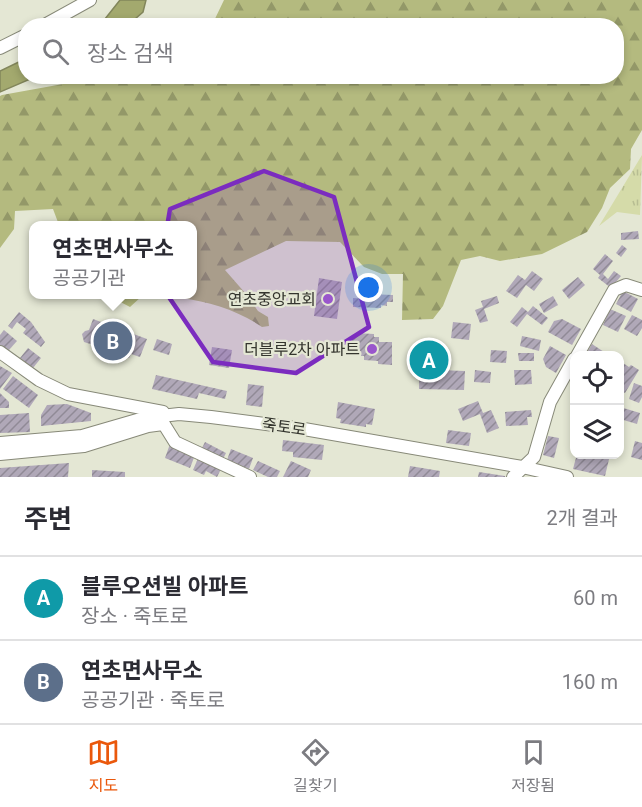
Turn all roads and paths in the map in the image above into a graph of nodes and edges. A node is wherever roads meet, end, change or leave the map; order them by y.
1 (90, 0) edge
2 (57, 18) edge
3 (18, 39) edge
4 (0, 48) edge
5 (642, 290) edge
6 (580, 351) edge
7 (0, 352) edge
8 (570, 366) edge
9 (179, 414) junction
10 (161, 421) junction
11 (0, 443) edge
12 (0, 454) edge
13 (517, 472) edge
14 (250, 477) edge
15 (539, 477) edge
16 (567, 477) edge

1 - 2 street
3 - 4 street
5 - 6 street
7 - 9 street
8 - 13 street
9 - 10 street, 죽토로
9 - 13 street, 죽토로
10 - 11 street, 죽토로
10 - 12 street, 죽토로
10 - 13 street, 죽토로
10 - 14 street
13 - 15 street, 죽토로
13 - 16 street, 죽토로

